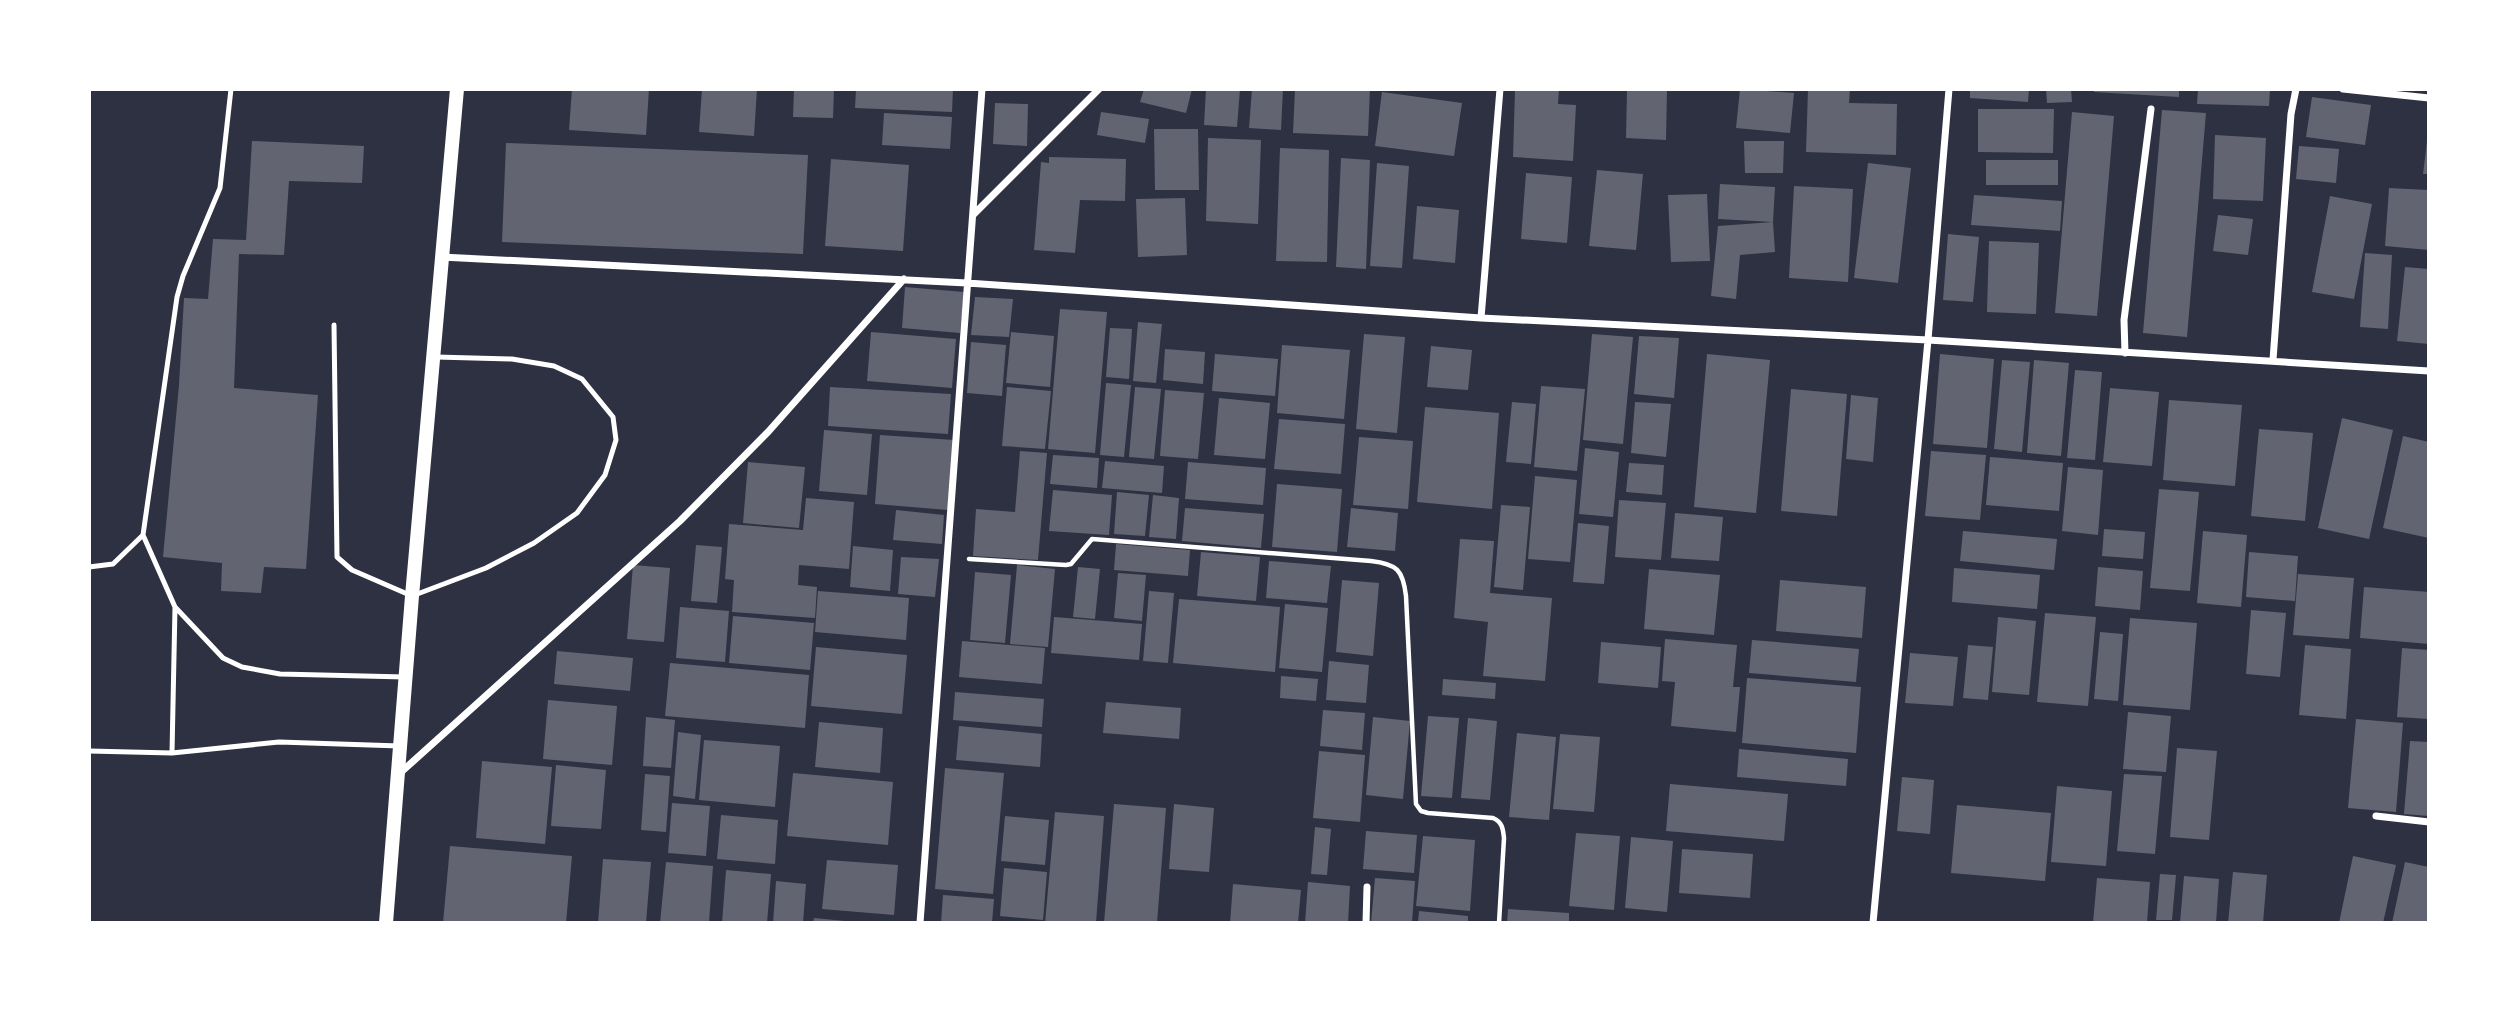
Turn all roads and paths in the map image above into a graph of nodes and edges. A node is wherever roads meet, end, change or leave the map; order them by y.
1 (231, 89) edge
2 (457, 89) edge
3 (982, 89) edge
4 (1099, 89) edge
5 (1500, 89) edge
6 (1949, 89) edge
7 (2296, 89) edge
8 (2343, 89) edge
9 (2429, 98) edge
10 (2151, 109) dead end
11 (972, 216) junction
12 (441, 257) junction
13 (904, 279) junction
14 (967, 283) junction
15 (1481, 318) junction
16 (334, 325) dead end
17 (1928, 340) junction
18 (2125, 353) junction
19 (433, 357) junction
20 (2273, 360) junction
21 (2429, 371) edge
22 (143, 535) junction
23 (947, 558) junction
24 (89, 567) edge
25 (412, 596) junction
26 (176, 607) junction
27 (405, 677) junction
28 (401, 746) junction
29 (89, 751) edge
30 (172, 753) junction
31 (399, 775) junction
32 (2376, 816) dead end
33 (2429, 822) edge
34 (1367, 887) dead end
35 (386, 923) edge
36 (920, 923) edge
37 (1366, 923) edge
38 (1499, 923) edge
39 (1873, 923) edge

1 - 22 lane
2 - 12 main road
3 - 11 street
4 - 11 street
5 - 15 street
6 - 17 street
7 - 20 street
8 - 9 street
10 - 18 street
11 - 14 street
12 - 13 street
12 - 19 main road
13 - 14 street
13 - 31 street
14 - 15 street
14 - 23 street
15 - 17 street
16 - 25 lane
17 - 18 street
17 - 39 street
18 - 20 street
19 - 25 main road
19 - 25 lane
20 - 21 street
22 - 24 lane
22 - 26 lane
23 - 36 street
23 - 38 path
25 - 27 main road
26 - 27 lane
26 - 30 lane
27 - 28 main road
28 - 30 lane
28 - 31 main road
29 - 30 lane
31 - 35 main road
32 - 33 street
34 - 37 street

